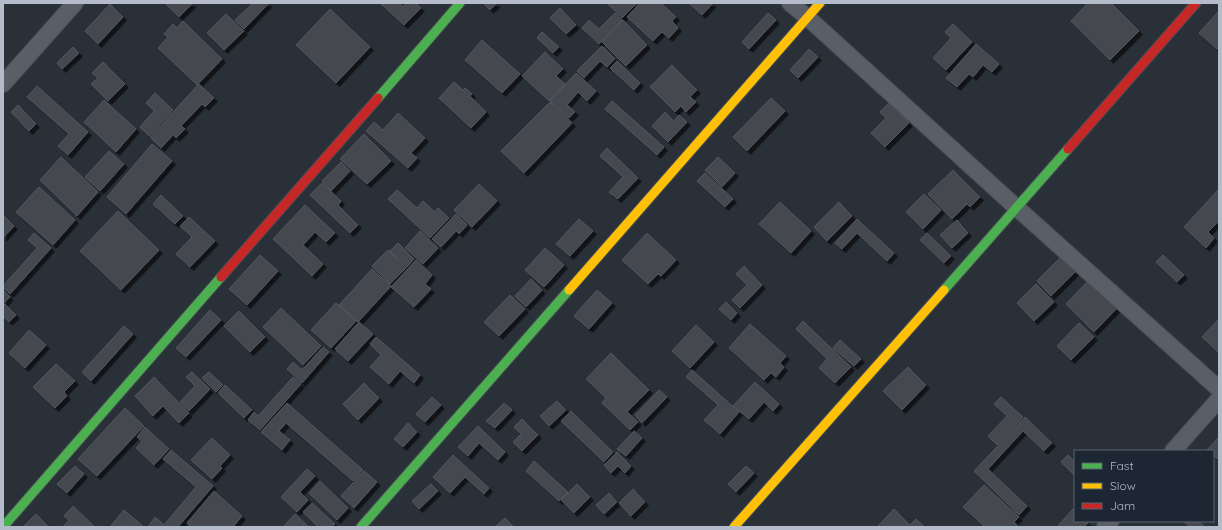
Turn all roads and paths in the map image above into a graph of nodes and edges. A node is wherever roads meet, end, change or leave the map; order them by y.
1 (75, 3) edge
2 (460, 3) edge
3 (790, 3) edge
4 (820, 3) edge
5 (1196, 3) edge
6 (808, 17) junction
7 (3, 84) edge
8 (1017, 208) junction
9 (1219, 389) edge
10 (1219, 399) edge
11 (1174, 450) edge
12 (3, 527) edge
13 (361, 527) edge
14 (734, 527) edge

1 - 7 street
2 - 12 street
3 - 6 street
4 - 6 street
5 - 8 street
6 - 8 street
6 - 13 street
8 - 9 street
8 - 14 street
10 - 11 street

